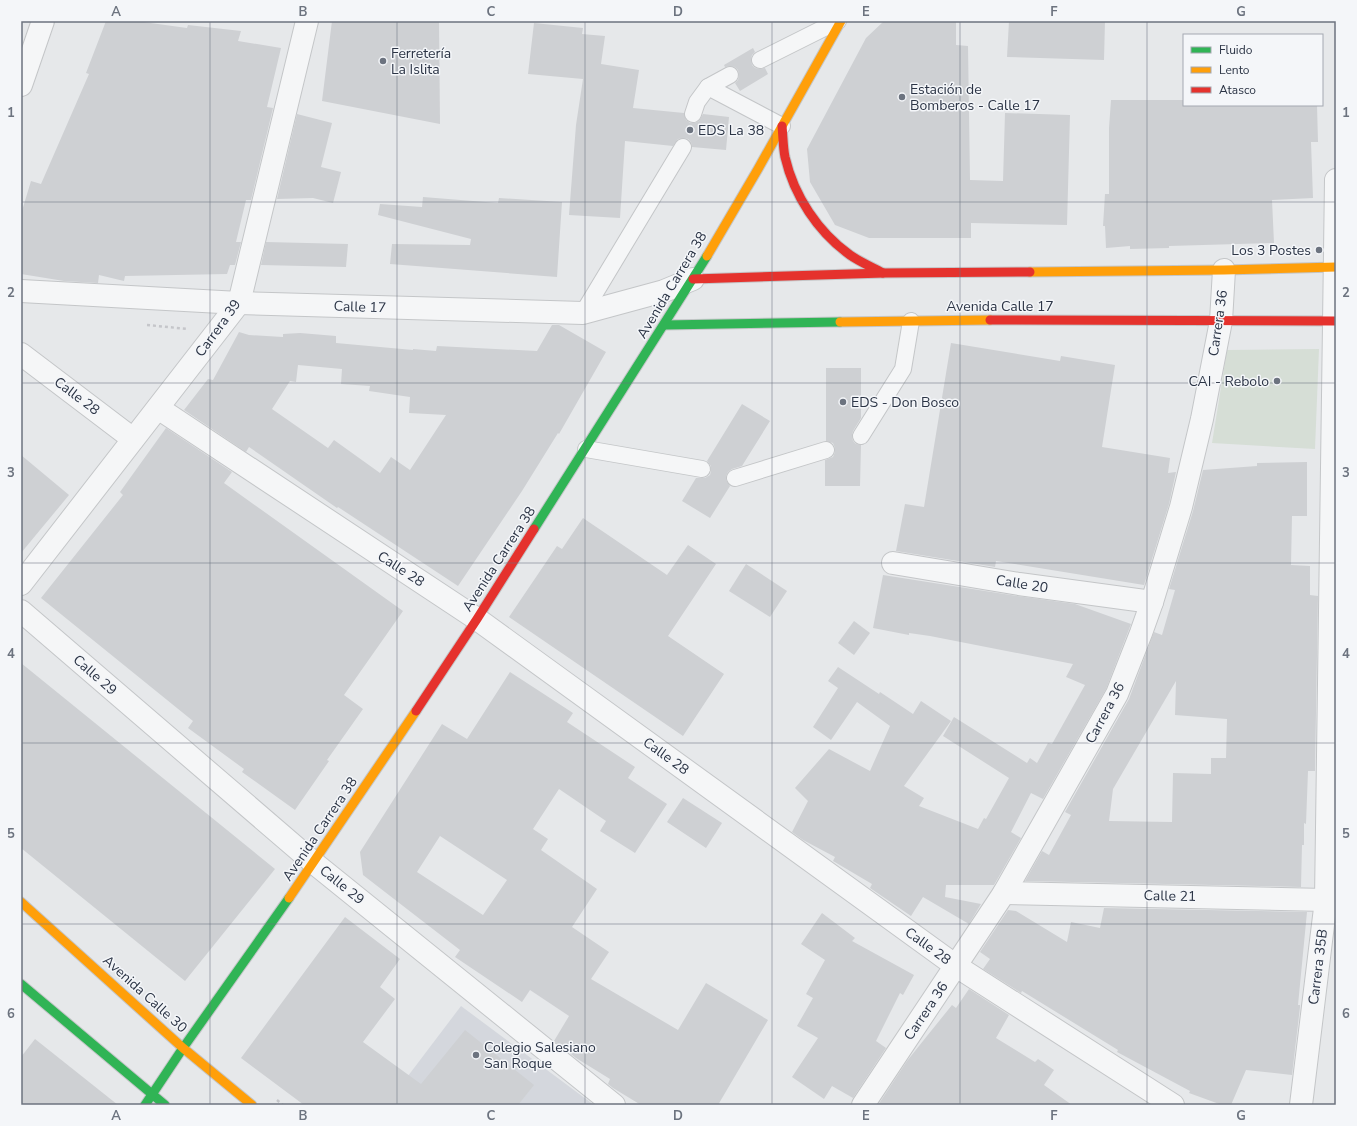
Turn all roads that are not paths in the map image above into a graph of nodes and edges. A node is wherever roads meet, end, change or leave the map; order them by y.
1 (307, 21) edge
2 (838, 21) edge
3 (841, 21) edge
4 (41, 22) edge
5 (760, 60) dead end
6 (730, 76) dead end
7 (21, 85) edge
8 (708, 87) junction
9 (693, 114) dead end
10 (782, 126) junction
11 (684, 146) dead end
12 (1336, 180) edge
13 (1335, 266) edge
14 (1224, 270) junction
15 (884, 273) junction
16 (693, 279) junction
17 (21, 291) edge
18 (239, 303) junction
19 (583, 313) junction
20 (911, 321) junction
21 (1221, 321) junction
22 (1335, 321) edge
23 (665, 325) junction
24 (21, 354) edge
25 (158, 408) junction
26 (861, 436) dead end
27 (133, 439) junction
28 (586, 449) junction
29 (826, 450) dead end
30 (702, 469) dead end
31 (735, 478) dead end
32 (893, 563) dead end
33 (21, 584) edge
34 (1152, 602) junction
35 (21, 611) edge
36 (477, 619) junction
37 (314, 863) junction
38 (1004, 893) junction
39 (1331, 901) edge
40 (21, 902) edge
41 (956, 966) junction
42 (21, 984) edge
43 (183, 1048) junction
44 (152, 1094) junction
45 (144, 1105) edge
46 (165, 1105) edge
47 (252, 1105) edge
48 (614, 1105) edge
49 (863, 1105) edge
50 (1173, 1105) edge
51 (1301, 1105) edge

1 - 18 street, Carrera 39
2 - 5 lane
3 - 10 main road, Avenida Carrera 38
4 - 7 street
6 - 8 lane
8 - 9 lane
8 - 10 lane
10 - 15 main road
10 - 16 main road, Avenida Carrera 38
11 - 19 lane
12 - 13 street, Carrera 35B
13 - 14 main road
13 - 22 street, Carrera 35B
14 - 15 main road
14 - 21 street, Carrera 36
15 - 16 main road
16 - 19 street, Calle 17
16 - 23 main road, Avenida Carrera 38
17 - 18 street, Calle 17
18 - 19 street, Calle 17
18 - 25 street, Carrera 39
20 - 21 main road, Avenida Calle 17
20 - 23 main road, Avenida Calle 17
20 - 26 lane
21 - 22 main road, Avenida Calle 17
21 - 34 street, Carrera 36
22 - 39 street, Carrera 35B
23 - 28 main road, Avenida Carrera 38
24 - 27 street, Calle 28
25 - 27 street, Carrera 39
25 - 36 street, Calle 28
27 - 33 street, Carrera 39
28 - 30 lane
28 - 36 main road, Avenida Carrera 38
29 - 31 lane
32 - 34 street, Calle 20
34 - 38 street, Carrera 36
35 - 37 street, Calle 29
36 - 37 main road, Avenida Carrera 38
36 - 41 street, Calle 28
37 - 43 main road, Avenida Carrera 38
37 - 48 street, Calle 29
38 - 39 street, Calle 21
38 - 41 street, Carrera 36
39 - 51 street, Carrera 35B
40 - 43 main road, Avenida Calle 30
41 - 49 street, Carrera 36
41 - 50 street, Calle 28
42 - 44 main road
43 - 44 main road, Avenida Carrera 38
43 - 47 main road, Avenida Calle 30
44 - 45 main road, Avenida Carrera 38
44 - 46 main road

